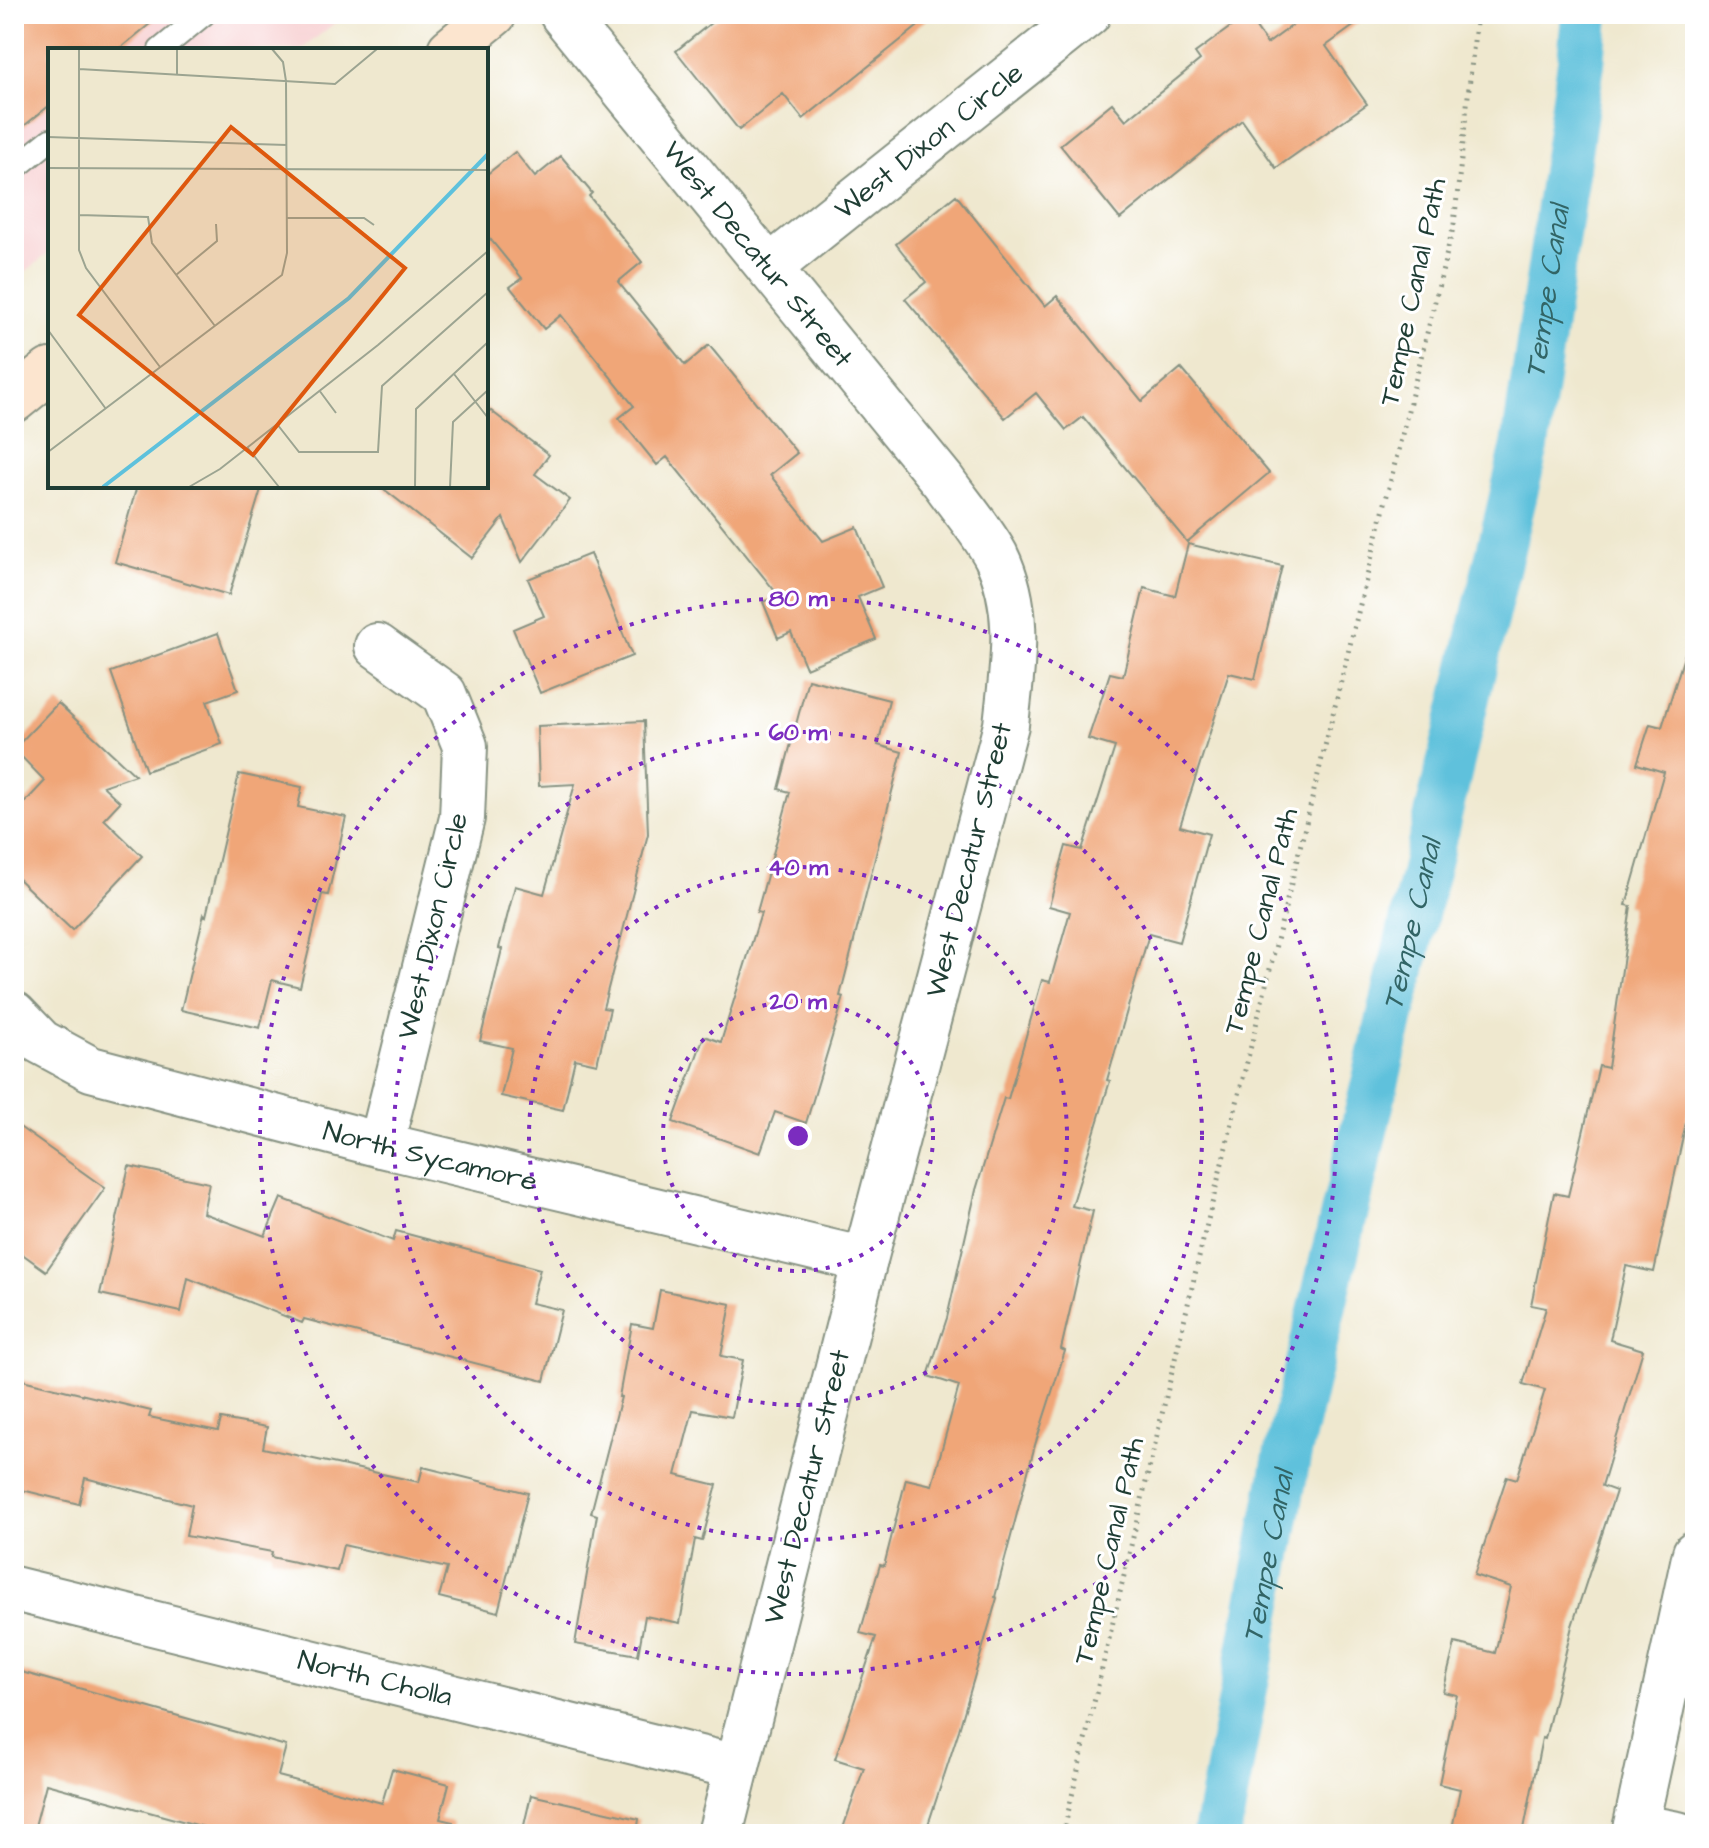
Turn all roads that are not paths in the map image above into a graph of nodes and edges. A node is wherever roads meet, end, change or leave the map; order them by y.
1 (204, 14) edge
2 (494, 14) edge
3 (562, 14) edge
4 (1088, 14) edge
5 (162, 48) edge
6 (452, 48) edge
7 (48, 142) edge
8 (14, 169) edge
9 (769, 268) junction
10 (48, 373) edge
11 (14, 400) edge
12 (377, 646) dead end
13 (14, 1014) edge
14 (381, 1145) junction
15 (865, 1260) junction
16 (1695, 1553) edge
17 (14, 1589) edge
18 (736, 1767) junction
19 (1635, 1830) edge
20 (720, 1834) edge
21 (1678, 1834) edge

1 - 5 lane
2 - 6 main road
3 - 9 street, West Decatur Street
4 - 9 street, West Dixon Circle
7 - 8 lane
9 - 15 street, West Decatur Street
10 - 11 main road
12 - 14 street, West Dixon Circle
13 - 14 street, North Sycamore
14 - 15 street, North Sycamore
15 - 18 street, West Decatur Street
16 - 19 street
17 - 18 street, North Cholla
18 - 20 street, West Decatur Street
19 - 21 street

